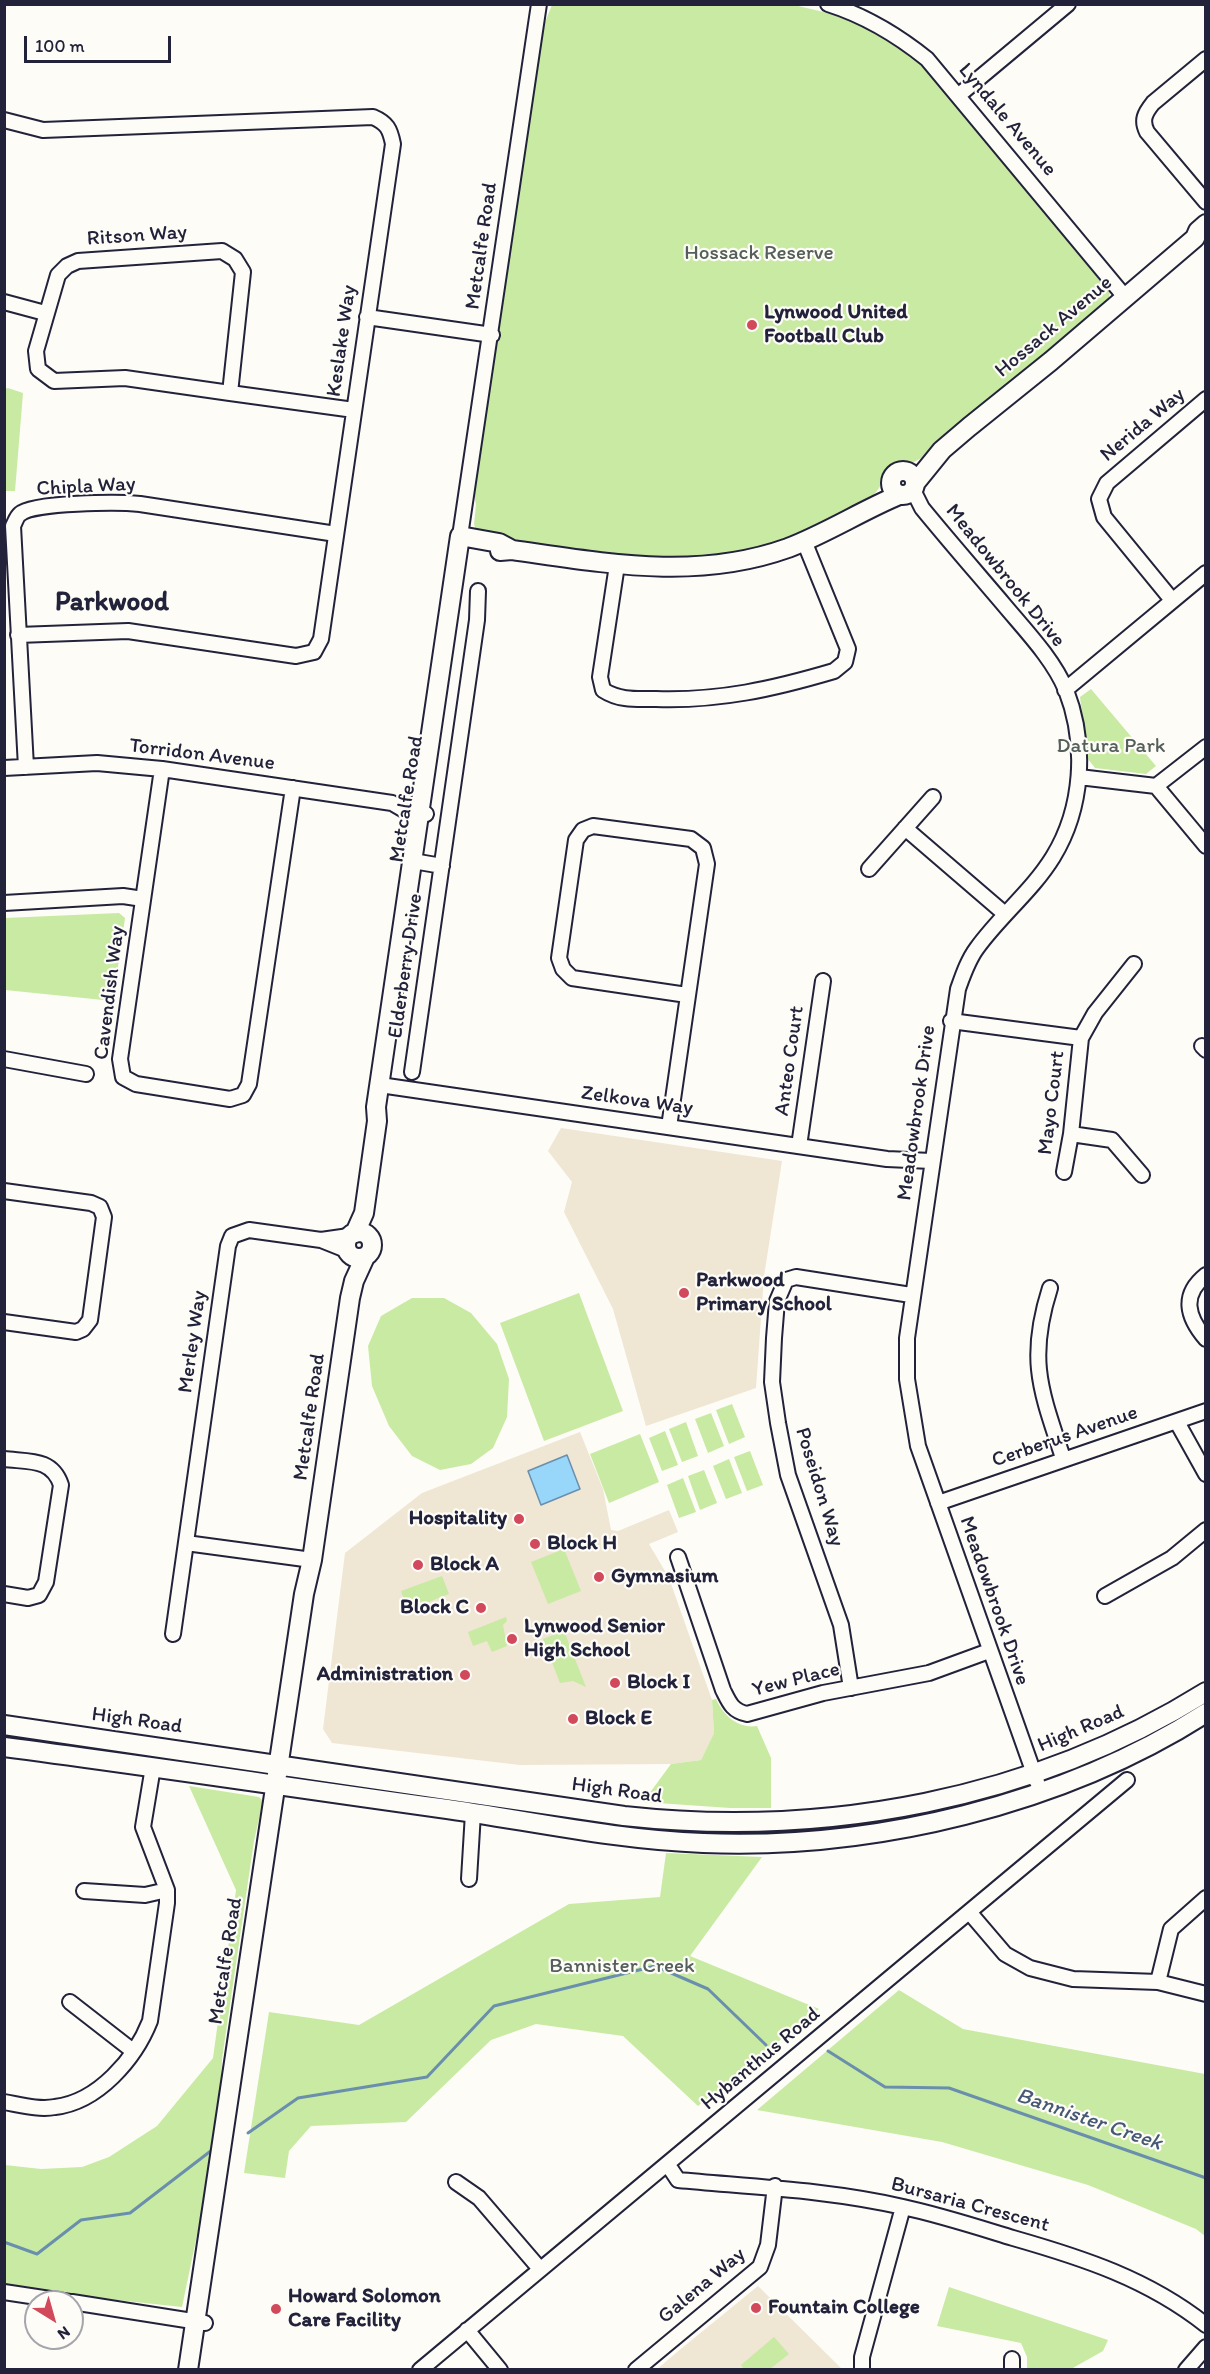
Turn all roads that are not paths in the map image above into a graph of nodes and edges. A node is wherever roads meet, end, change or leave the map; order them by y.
1 (547, 4) edge
2 (828, 4) edge
3 (1068, 4) edge
4 (539, 11) edge
5 (1206, 59) edge
6 (959, 95) junction
7 (4, 120) edge
8 (1206, 202) edge
9 (1202, 232) edge
10 (1125, 297) junction
11 (4, 302) edge
12 (45, 313) junction
13 (367, 317) junction
14 (492, 335) junction
15 (230, 393) junction
16 (1206, 399) edge
17 (354, 410) junction
18 (905, 486) junction
19 (336, 534) junction
20 (463, 542) junction
21 (804, 542) junction
22 (617, 565) junction
23 (1206, 573) edge
24 (478, 591) dead end
25 (1172, 600) junction
26 (18, 635) junction
27 (1065, 690) junction
28 (1206, 747) edge
29 (26, 767) junction
30 (4, 768) edge
31 (162, 769) junction
32 (1079, 777) junction
33 (1155, 786) junction
34 (293, 788) junction
35 (933, 797) dead end
36 (424, 808) junction
37 (905, 828) junction
38 (1206, 846) edge
39 (417, 861) junction
40 (442, 866) junction
41 (869, 869) dead end
42 (143, 899) junction
43 (4, 903) edge
44 (1005, 914) junction
45 (1134, 964) dead end
46 (823, 981) dead end
47 (687, 995) junction
48 (951, 1022) junction
49 (1081, 1038) junction
50 (4, 1059) edge
51 (412, 1072) dead end
52 (87, 1074) dead end
53 (384, 1086) junction
54 (669, 1127) junction
55 (1071, 1134) junction
56 (798, 1146) junction
57 (930, 1166) junction
58 (1064, 1172) dead end
59 (1142, 1175) dead end
60 (4, 1191) edge
61 (355, 1244) junction
62 (1206, 1275) edge
63 (1050, 1288) dead end
64 (911, 1295) junction
65 (4, 1322) edge
66 (1206, 1339) edge
67 (1206, 1410) edge
68 (1177, 1422) junction
69 (1063, 1458) junction
70 (4, 1459) edge
71 (1206, 1474) edge
72 (938, 1503) junction
73 (1206, 1530) edge
74 (186, 1543) junction
75 (678, 1557) dead end
76 (312, 1560) junction
77 (4, 1594) edge
78 (1105, 1596) dead end
79 (173, 1634) dead end
80 (989, 1651) junction
81 (851, 1688) junction
82 (1206, 1692) edge
83 (1206, 1713) edge
84 (4, 1725) edge
85 (4, 1747) edge
86 (284, 1766) junction
87 (153, 1767) junction
88 (1034, 1773) junction
89 (1127, 1780) dead end
90 (282, 1784) junction
91 (1040, 1791) junction
92 (473, 1813) junction
93 (469, 1879) dead end
94 (167, 1890) junction
95 (84, 1891) dead end
96 (1206, 1898) edge
97 (970, 1913) junction
98 (1158, 1983) junction
99 (1206, 1994) edge
100 (70, 2002) dead end
101 (133, 2051) junction
102 (4, 2102) edge
103 (679, 2156) junction
104 (668, 2165) junction
105 (705, 2180) junction
106 (456, 2181) dead end
107 (775, 2187) junction
108 (903, 2207) junction
109 (540, 2270) junction
110 (4, 2292) edge
111 (24, 2295) edge
112 (84, 2304) edge
113 (200, 2322) junction
114 (1206, 2325) edge
115 (467, 2330) junction
116 (1206, 2347) edge
117 (188, 2370) edge
118 (198, 2370) edge
119 (420, 2370) edge
120 (500, 2370) edge
121 (636, 2370) edge
122 (862, 2370) edge
123 (1186, 2370) edge

1 - 4 street, Metcalfe Road
2 - 6 street, Lyndale Avenue
3 - 6 street
4 - 14 street, Metcalfe Road
5 - 8 street
6 - 10 street, Lyndale Avenue
7 - 13 street, Keslake Way
9 - 10 main road, Hossack Avenue
10 - 18 main road, Hossack Avenue
11 - 12 street
12 - 15 street, Ritson Way
12 - 15 street, Ritson Way
13 - 14 street
13 - 17 street, Keslake Way
14 - 20 street, Metcalfe Road
15 - 17 street, Ritson Way
16 - 25 street, Nerida Way
17 - 19 street, Keslake Way
18 - 21 main road, Hossack Avenue
18 - 27 street, Meadowbrook Drive
19 - 26 street, Keslake Way
19 - 26 street, Chipla Way
20 - 22 main road, Hossack Avenue
20 - 36 main road, Metcalfe Road
21 - 22 main road, Hossack Avenue
21 - 22 street
23 - 25 street
24 - 40 street, Elderberry Drive
25 - 27 street
26 - 29 street, Chipla Way
27 - 32 street, Meadowbrook Drive
28 - 33 street
29 - 30 street, Torridon Avenue
29 - 31 street, Torridon Avenue
31 - 34 street, Torridon Avenue
31 - 42 street, Cavendish Way
32 - 33 street
32 - 44 street, Meadowbrook Drive
33 - 38 street
34 - 36 street, Torridon Avenue
34 - 42 street, Cavendish Way
35 - 37 street
36 - 39 main road, Metcalfe Road
37 - 41 street
37 - 44 street
39 - 40 street, Elderberry Drive
39 - 53 main road, Metcalfe Road
40 - 51 street, Elderberry Drive
42 - 43 street
44 - 48 street, Meadowbrook Drive
45 - 49 street, Mayo Court
46 - 56 street, Anteo Court
47 - 47 street
47 - 54 street
48 - 49 street, Mayo Court
48 - 57 street, Meadowbrook Drive
49 - 55 street, Mayo Court
50 - 52 street
53 - 54 street, Zelkova Way
53 - 61 main road, Metcalfe Road
54 - 56 street, Zelkova Way
55 - 58 street, Mayo Court
55 - 59 street
56 - 57 street, Zelkova Way
57 - 64 street, Meadowbrook Drive
60 - 65 street
61 - 74 street, Merley Way
61 - 76 main road, Metcalfe Road
62 - 66 street
63 - 69 street
64 - 72 street, Meadowbrook Drive
64 - 81 street, Poseidon Way
67 - 68 street, Cerberus Avenue
68 - 69 street, Cerberus Avenue
68 - 71 street
69 - 72 street, Cerberus Avenue
70 - 77 street
72 - 80 street, Meadowbrook Drive
73 - 78 street
74 - 76 street
74 - 79 street, Merley Way
75 - 81 street, Yew Place
76 - 86 main road, Metcalfe Road
80 - 81 street, Yew Place
80 - 88 street, Meadowbrook Drive
82 - 88 main road, High Road
83 - 91 main road, High Road
84 - 86 main road, High Road
85 - 87 main road, High Road
86 - 88 main road, High Road
86 - 90 main road, Metcalfe Road
87 - 90 main road, High Road
87 - 94 street
88 - 91 street, Meadowbrook Drive
89 - 97 street, Hybanthus Road
90 - 92 main road, High Road
90 - 113 main road, Metcalfe Road
91 - 92 main road, High Road
92 - 93 street
94 - 95 street
94 - 101 street
96 - 98 street
97 - 98 street
97 - 103 street, Hybanthus Road
98 - 99 street
100 - 101 street
101 - 102 street
103 - 104 street, Hybanthus Road
103 - 105 street
104 - 105 street, Bursaria Crescent
104 - 109 street, Hybanthus Road
105 - 107 street, Bursaria Crescent
106 - 109 street
107 - 108 street, Bursaria Crescent
107 - 121 street, Galena Way
108 - 114 street, Bursaria Crescent
108 - 122 street
109 - 115 street, Hybanthus Road
110 - 111 street
112 - 113 street
113 - 117 main road, Metcalfe Road
113 - 118 main road, Metcalfe Road
115 - 119 street, Hybanthus Road
115 - 120 street
116 - 123 street

